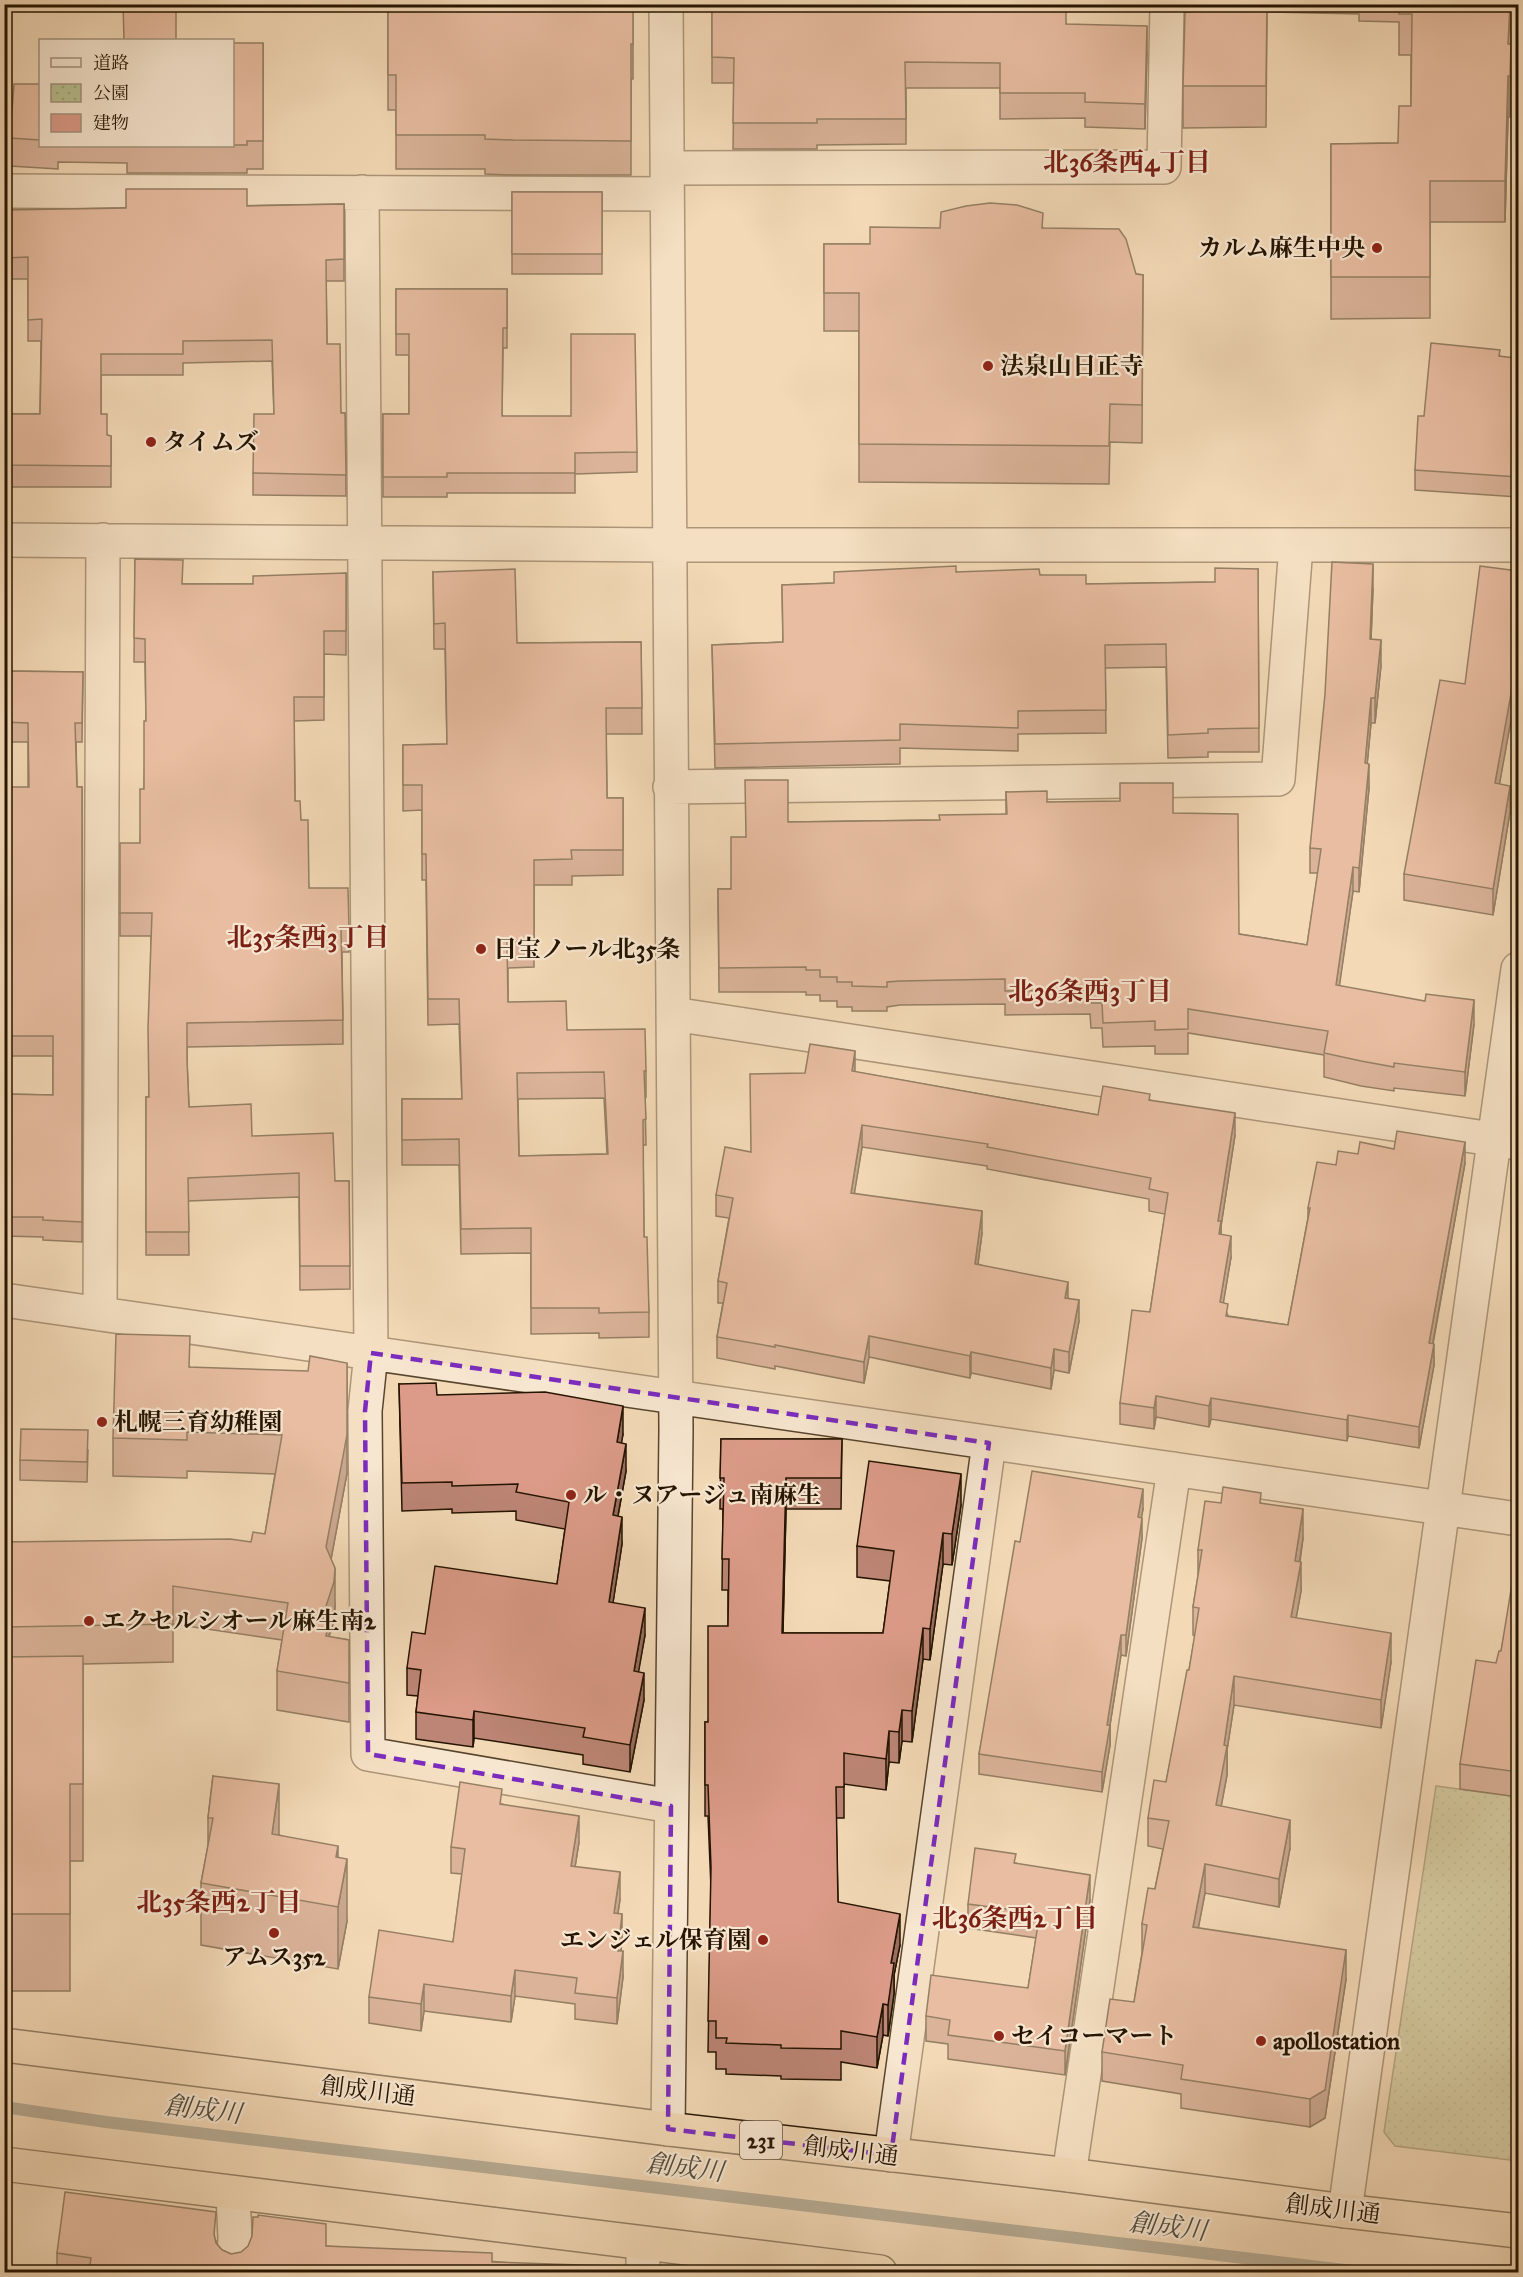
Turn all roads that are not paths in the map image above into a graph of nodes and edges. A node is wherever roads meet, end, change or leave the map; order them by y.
1 (666, 4) edge
2 (1167, 4) edge
3 (667, 181) junction
4 (4, 191) edge
5 (362, 192) junction
6 (4, 540) edge
7 (103, 540) junction
8 (364, 542) junction
9 (669, 545) junction
10 (1518, 545) edge
11 (1296, 546) junction
12 (670, 787) junction
13 (1518, 969) edge
14 (673, 1014) junction
15 (1506, 1141) edge
16 (4, 1300) edge
17 (100, 1314) junction
18 (371, 1353) junction
19 (676, 1397) junction
20 (989, 1443) junction
21 (1174, 1469) junction
22 (1442, 1508) junction
23 (1518, 1519) edge
24 (671, 1806) junction
25 (4, 2045) edge
26 (668, 2129) junction
27 (891, 2155) junction
28 (4, 2164) edge
29 (1069, 2175) junction
30 (233, 2194) junction
31 (1345, 2211) junction
32 (1518, 2231) edge
33 (643, 2258) edge
34 (233, 2272) edge
35 (879, 2272) edge

1 - 3 street
2 - 3 street
3 - 5 street
3 - 9 street
4 - 5 street
5 - 8 street
6 - 7 street
7 - 8 street
7 - 17 street
8 - 9 street
8 - 18 street
9 - 11 street
9 - 12 street
10 - 11 street
11 - 12 street
12 - 14 street
13 - 15 street
14 - 15 street
14 - 19 street
15 - 22 street
16 - 17 street
17 - 18 street
18 - 19 street
18 - 24 street
19 - 20 street
19 - 24 street
20 - 21 street
20 - 27 street
21 - 22 street
21 - 29 street
22 - 23 street
22 - 31 street
24 - 26 street
25 - 26 highway, 創成川通 / 231
26 - 27 highway, 創成川通 / 231
27 - 29 highway, 創成川通 / 231
28 - 30 highway
29 - 31 highway, 創成川通 / 231
30 - 33 highway
30 - 34 street
31 - 32 highway, 創成川通 / 231
33 - 35 highway

